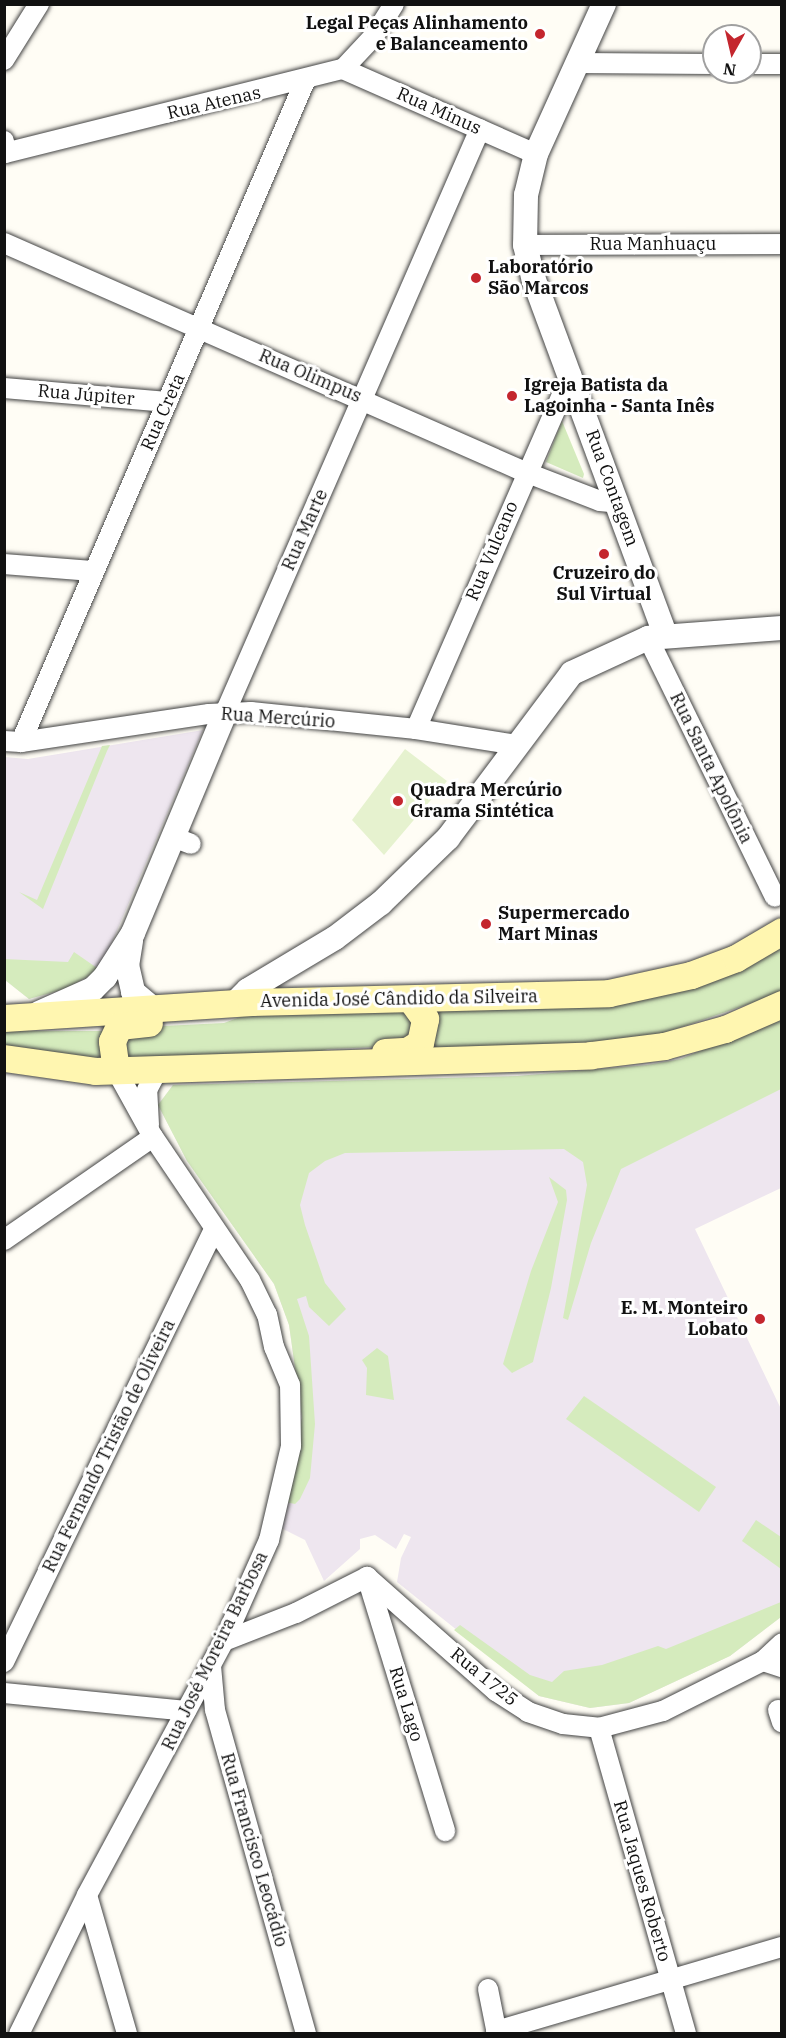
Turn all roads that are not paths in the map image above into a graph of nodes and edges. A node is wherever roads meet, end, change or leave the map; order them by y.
1 (39, 4) edge
2 (394, 4) edge
3 (604, 4) edge
4 (4, 60) edge
5 (577, 63) junction
6 (702, 64) edge
7 (762, 64) edge
8 (782, 64) edge
9 (343, 69) junction
10 (305, 81) junction
11 (480, 129) junction
12 (4, 141) edge
13 (4, 153) edge
14 (536, 154) junction
15 (4, 243) edge
16 (782, 244) edge
17 (525, 245) junction
18 (201, 329) junction
19 (571, 374) junction
20 (4, 388) edge
21 (363, 399) junction
22 (167, 402) junction
23 (525, 472) junction
24 (618, 503) junction
25 (4, 564) edge
26 (92, 571) junction
27 (782, 628) edge
28 (657, 636) junction
29 (225, 713) junction
30 (416, 729) junction
31 (13, 742) edge
32 (517, 745) junction
33 (775, 897) dead end
34 (782, 931) edge
35 (133, 933) junction
36 (411, 1000) junction
37 (235, 1003) junction
38 (782, 1004) edge
39 (156, 1011) junction
40 (17, 1017) edge
41 (4, 1058) edge
42 (328, 1064) junction
43 (158, 1069) junction
44 (116, 1070) junction
45 (151, 1134) junction
46 (214, 1230) junction
47 (4, 1240) edge
48 (367, 1577) junction
49 (224, 1641) junction
50 (782, 1642) edge
51 (4, 1662) edge
52 (772, 1664) edge
53 (211, 1666) junction
54 (4, 1694) edge
55 (186, 1711) junction
56 (599, 1728) junction
57 (445, 1831) dead end
58 (87, 1895) junction
59 (782, 1947) edge
60 (670, 1980) junction
61 (488, 1989) dead end
62 (496, 2032) edge
63 (19, 2034) edge
64 (127, 2034) edge
65 (306, 2034) edge
66 (686, 2034) edge

1 - 4 street
2 - 9 street, Rua Atenas
3 - 5 street, Rua Contagem
5 - 6 street
5 - 14 street, Rua Contagem
7 - 8 street
9 - 10 street, Rua Atenas
9 - 11 street, Rua Minus
10 - 13 street, Rua Atenas
10 - 18 street, Rua Creta
11 - 14 street, Rua Minus
11 - 21 street, Rua Marte
12 - 13 street
14 - 17 street, Rua Contagem
15 - 18 street, Rua Olimpus
16 - 17 street, Rua Manhuaçu
17 - 19 street, Rua Contagem
18 - 21 street, Rua Olimpus
18 - 22 street, Rua Creta
19 - 23 street, Rua Vulcano
19 - 24 street, Rua Contagem
20 - 22 street, Rua Júpiter
21 - 23 street, Rua Olimpus
21 - 29 street, Rua Marte
22 - 26 street, Rua Creta
23 - 24 street, Rua Olimpus
23 - 30 street, Rua Vulcano
24 - 28 street, Rua Contagem
25 - 26 street
26 - 31 street, Rua Creta
27 - 28 street
28 - 32 street
28 - 33 street, Rua Santa Apolônia
29 - 30 street, Rua Mercúrio
29 - 31 street, Rua Mercúrio
29 - 35 street, Rua Marte
30 - 32 street, Rua Mercúrio
32 - 37 street
34 - 36 main road, Avenida José Cândido da Silveira
35 - 39 street, Rua Marte
35 - 40 street, Rua Marte
36 - 37 main road, Avenida José Cândido da Silveira
36 - 42 main road
37 - 39 main road, Avenida José Cândido da Silveira
37 - 44 main road
38 - 42 main road
39 - 40 main road, Avenida José Cândido da Silveira
41 - 44 main road
42 - 43 main road
43 - 44 main road
43 - 45 street
44 - 45 street, Rua José Moreira Barbosa
45 - 46 street, Rua José Moreira Barbosa
45 - 47 street
46 - 49 street, Rua José Moreira Barbosa
46 - 51 street, Rua Fernando Tristão de Oliveira
48 - 49 street
48 - 56 street, Rua 1725
48 - 57 street, Rua Lago
49 - 53 street, Rua José Moreira Barbosa
50 - 52 street, Rua 1725
52 - 56 street, Rua 1725
53 - 55 street, Rua José Moreira Barbosa
53 - 65 street, Rua Francisco Leocádio
54 - 55 street
55 - 58 street, Rua José Moreira Barbosa
56 - 60 street, Rua Jaques Roberto
58 - 63 street, Rua José Moreira Barbosa
58 - 64 street
59 - 60 street
60 - 62 street
60 - 66 street, Rua Jaques Roberto
61 - 62 street

